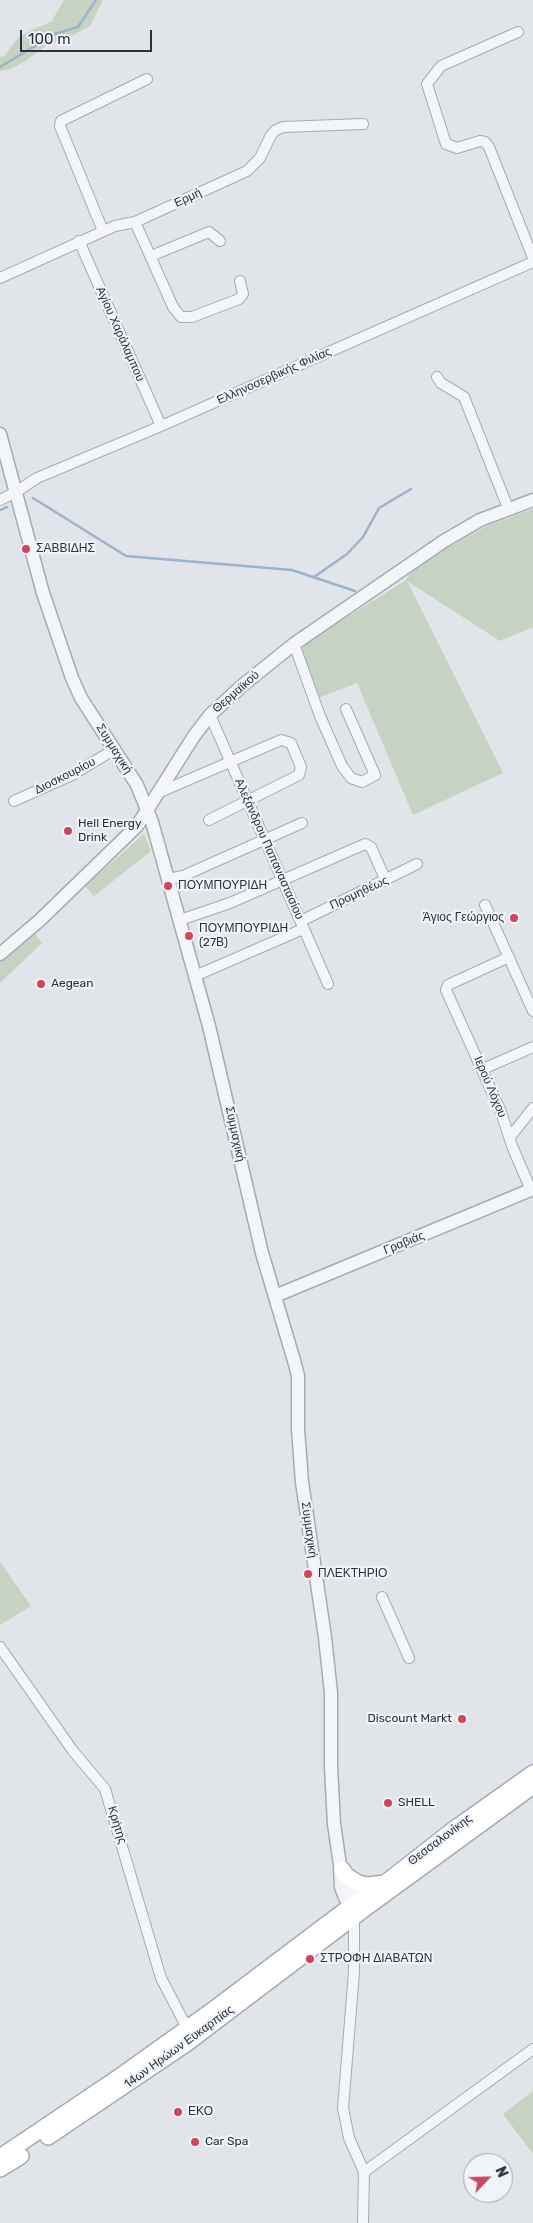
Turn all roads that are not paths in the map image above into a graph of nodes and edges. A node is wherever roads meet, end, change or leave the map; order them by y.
1 (518, 32) dead end
2 (147, 79) dead end
3 (363, 124) dead end
4 (135, 222) junction
5 (103, 231) junction
6 (220, 241) dead end
7 (79, 242) junction
8 (151, 256) junction
9 (533, 260) edge
10 (0, 278) edge
11 (240, 281) dead end
12 (437, 377) dead end
13 (161, 426) junction
14 (0, 434) edge
15 (16, 492) junction
16 (0, 500) edge
17 (533, 500) edge
18 (508, 508) junction
19 (294, 644) junction
20 (346, 709) dead end
21 (210, 715) junction
22 (115, 749) junction
23 (230, 760) junction
24 (160, 792) junction
25 (14, 801) dead end
26 (248, 801) junction
27 (148, 810) junction
28 (210, 820) dead end
29 (302, 823) dead end
30 (265, 839) junction
31 (418, 864) dead end
32 (168, 879) junction
33 (283, 880) junction
34 (386, 881) junction
35 (485, 905) dead end
36 (180, 920) junction
37 (302, 924) junction
38 (0, 954) edge
39 (509, 958) junction
40 (195, 976) junction
41 (328, 984) dead end
42 (533, 1011) edge
43 (533, 1047) edge
44 (483, 1069) junction
45 (533, 1108) edge
46 (510, 1136) junction
47 (532, 1189) edge
48 (275, 1296) junction
49 (382, 1597) dead end
50 (0, 1646) edge
51 (408, 1658) dead end
52 (533, 1773) edge
53 (533, 1786) edge
54 (341, 1867) junction
55 (384, 1883) junction
56 (356, 1909) junction
57 (187, 2028) junction
58 (533, 2049) edge
59 (0, 2157) edge
60 (0, 2169) edge
61 (364, 2172) junction
62 (363, 2223) edge

1 - 9 street
2 - 5 street
3 - 4 street, Ερμή
4 - 5 street, Ερμή
4 - 8 street
5 - 7 street, Ερμή
6 - 8 street
7 - 10 street, Ερμή
7 - 13 street, Αγίου Χαράλαμπου
8 - 11 street
9 - 13 street, Ελληνοσερβικής Φιλίας
12 - 18 street
13 - 15 street, Ελληνοσερβικής Φιλίας
14 - 15 street, Συμμαχική
15 - 16 street, Ελληνοσερβικής Φιλίας
15 - 22 street, Συμμαχική
17 - 18 street, Θερμαϊκού
18 - 19 street, Θερμαϊκού
19 - 20 street
19 - 21 street, Θερμαϊκού
21 - 23 street, Αλεξάνδρου Παπαναστασίου
21 - 24 street, Θερμαϊκού
22 - 25 street, Διοσκουρίου
22 - 27 street, Συμμαχική
23 - 24 street
23 - 26 street, Αλεξάνδρου Παπαναστασίου
23 - 26 street
24 - 27 street, Θερμαϊκού
26 - 28 street
26 - 30 street, Αλεξάνδρου Παπαναστασίου
27 - 32 street, Συμμαχική
27 - 38 street, Θερμαϊκού
29 - 30 street
30 - 32 street
30 - 33 street, Αλεξάνδρου Παπαναστασίου
31 - 34 street, Προμηθέως
32 - 36 street, Συμμαχική
33 - 34 street
33 - 36 street
33 - 37 street, Αλεξάνδρου Παπαναστασίου
34 - 37 street, Προμηθέως
35 - 39 street
36 - 40 street, Συμμαχική
37 - 40 street, Προμηθέως
37 - 41 street, Αλεξάνδρου Παπαναστασίου
39 - 42 street
39 - 44 street, Ιερού Λόχου
40 - 48 street, Συμμαχική
43 - 44 street
44 - 46 street, Ιερού Λόχου
45 - 46 street
46 - 47 street, Ιερού Λόχου
47 - 48 street, Γραβιάς
48 - 54 street, Συμμαχική
49 - 51 street
50 - 57 street, Κρήτης
52 - 55 main road, Θεσσαλονίκης
53 - 56 main road, Θεσσαλονίκης
54 - 55 main road
54 - 56 street, Συμμαχική
55 - 56 main road, Θεσσαλονίκης
56 - 57 main road, 14ων Ηρώων Ευκαρπίας
56 - 60 main road, 14ων Ηρώων Ευκαρπίας
56 - 61 street
57 - 59 main road, 14ων Ηρώων Ευκαρπίας
58 - 61 street
61 - 62 street

